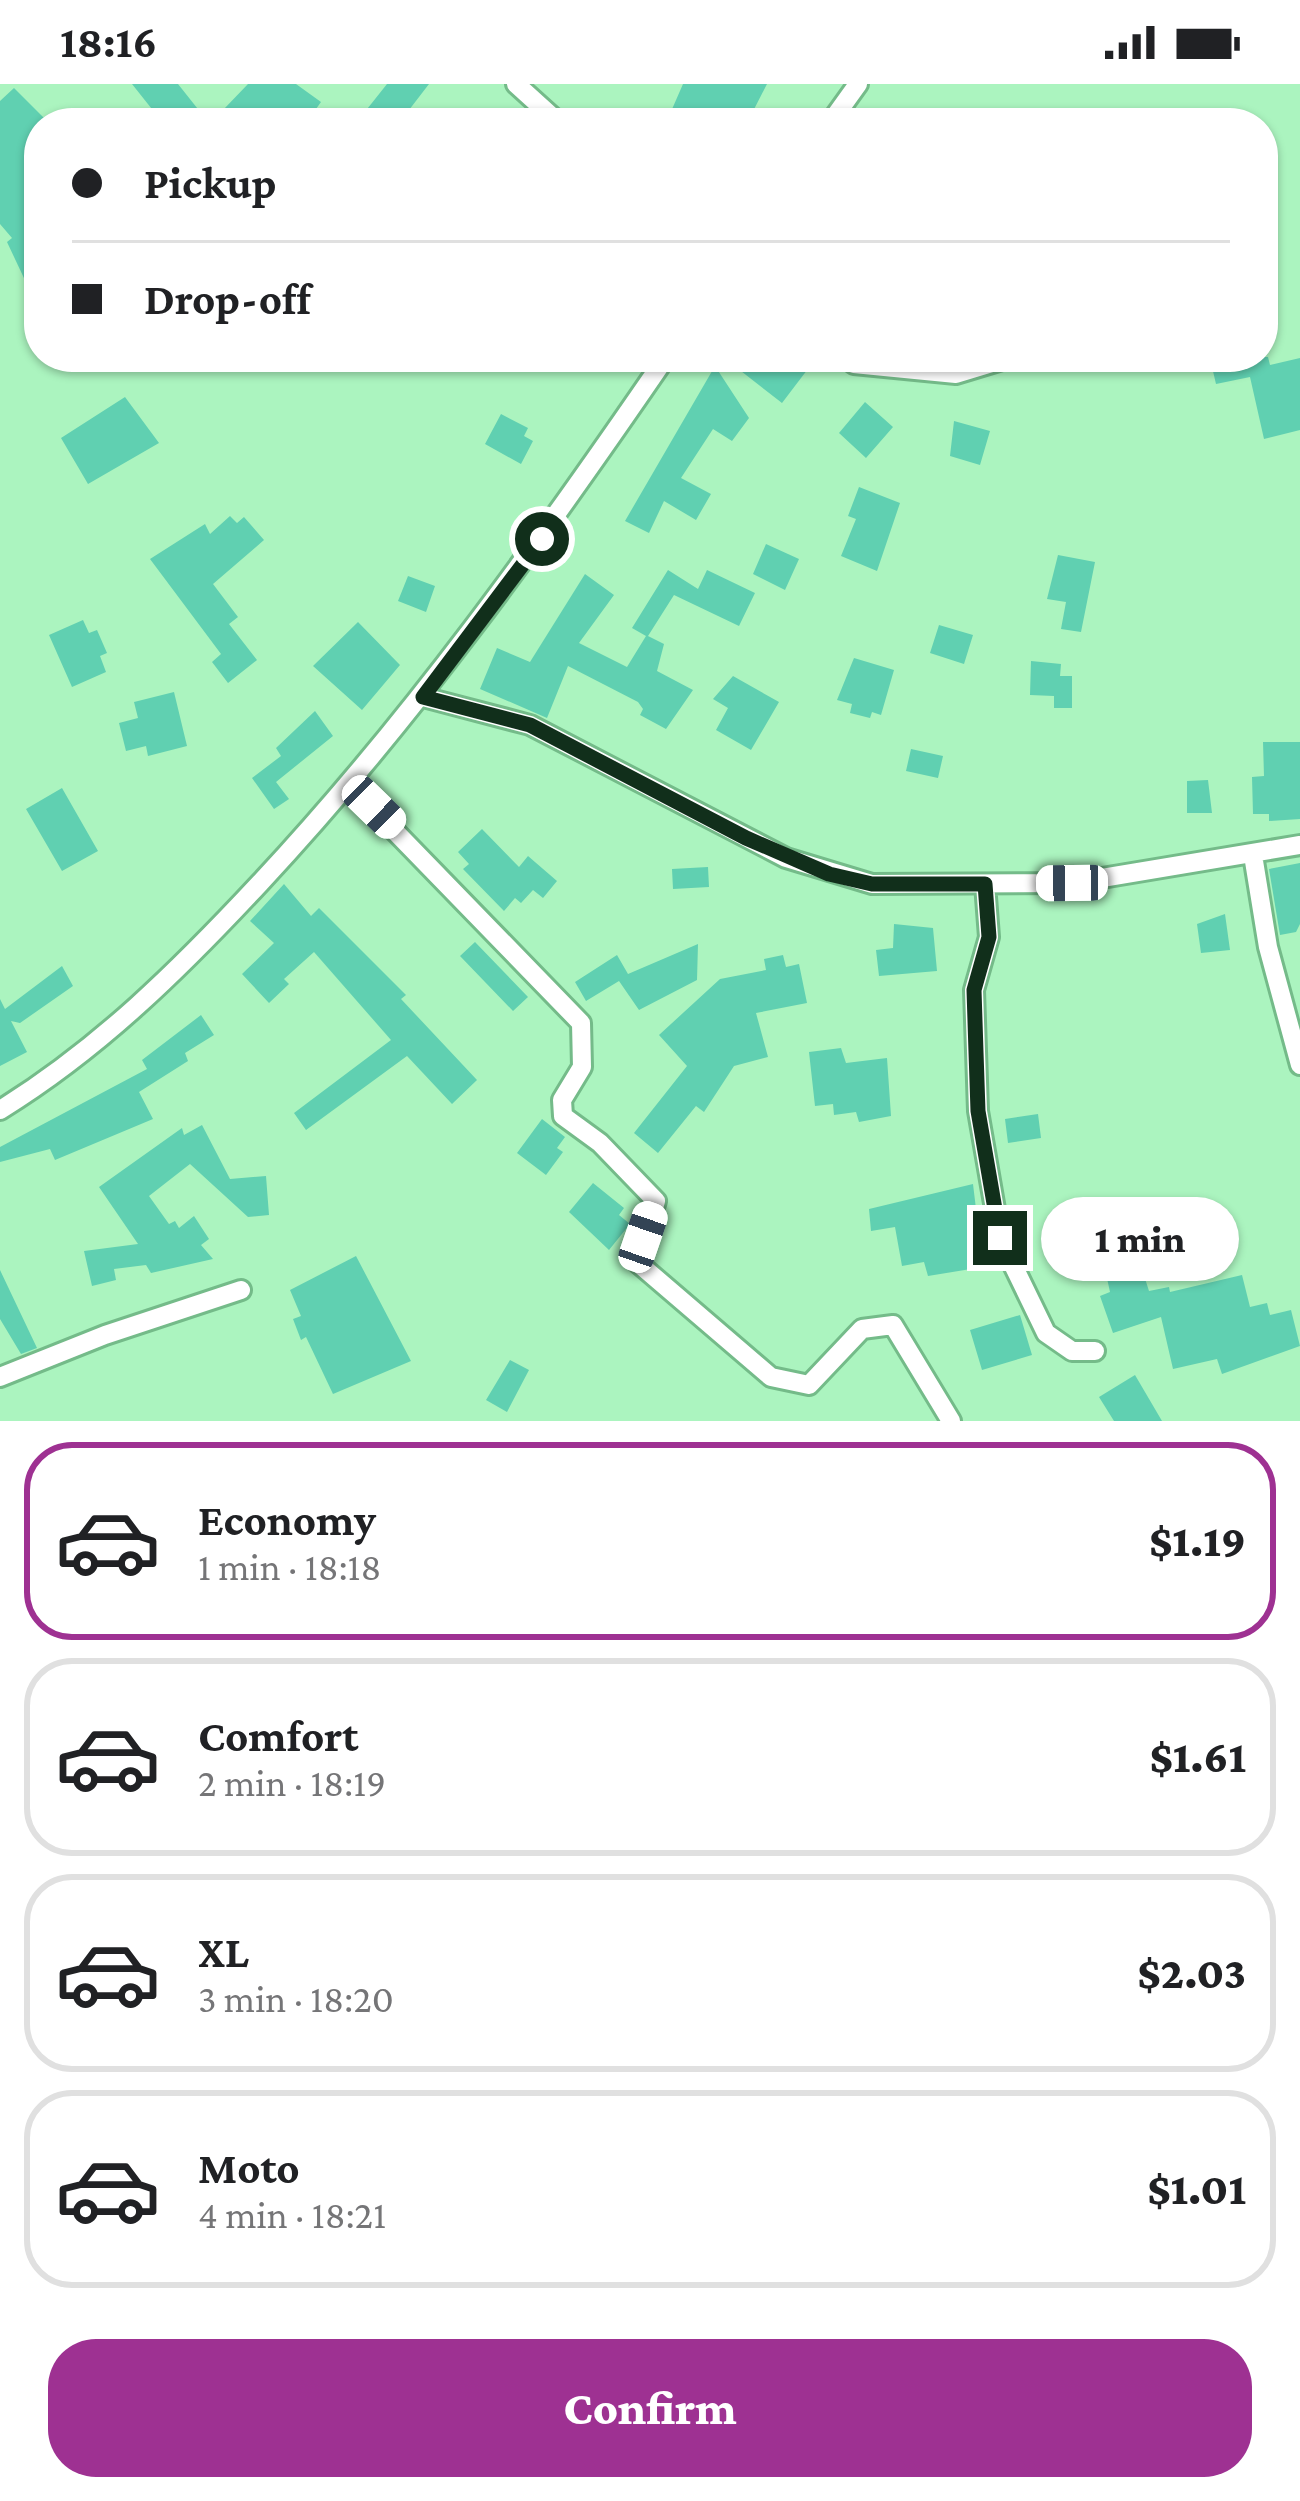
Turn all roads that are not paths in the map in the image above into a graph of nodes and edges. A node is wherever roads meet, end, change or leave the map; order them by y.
1 (516, 84) edge
2 (542, 108) edge
3 (656, 372) edge
4 (423, 697) junction
5 (350, 785) junction
6 (1300, 845) edge
7 (1253, 855) junction
8 (985, 884) junction
9 (1300, 1065) edge
10 (0, 1110) edge
11 (242, 1290) dead end
12 (1096, 1352) dead end
13 (0, 1377) edge
14 (951, 1421) edge

1 - 2 street
3 - 4 street
4 - 5 street
4 - 8 street
5 - 10 street
5 - 14 street
6 - 7 street
7 - 8 street
7 - 9 street
8 - 12 street
11 - 13 street

